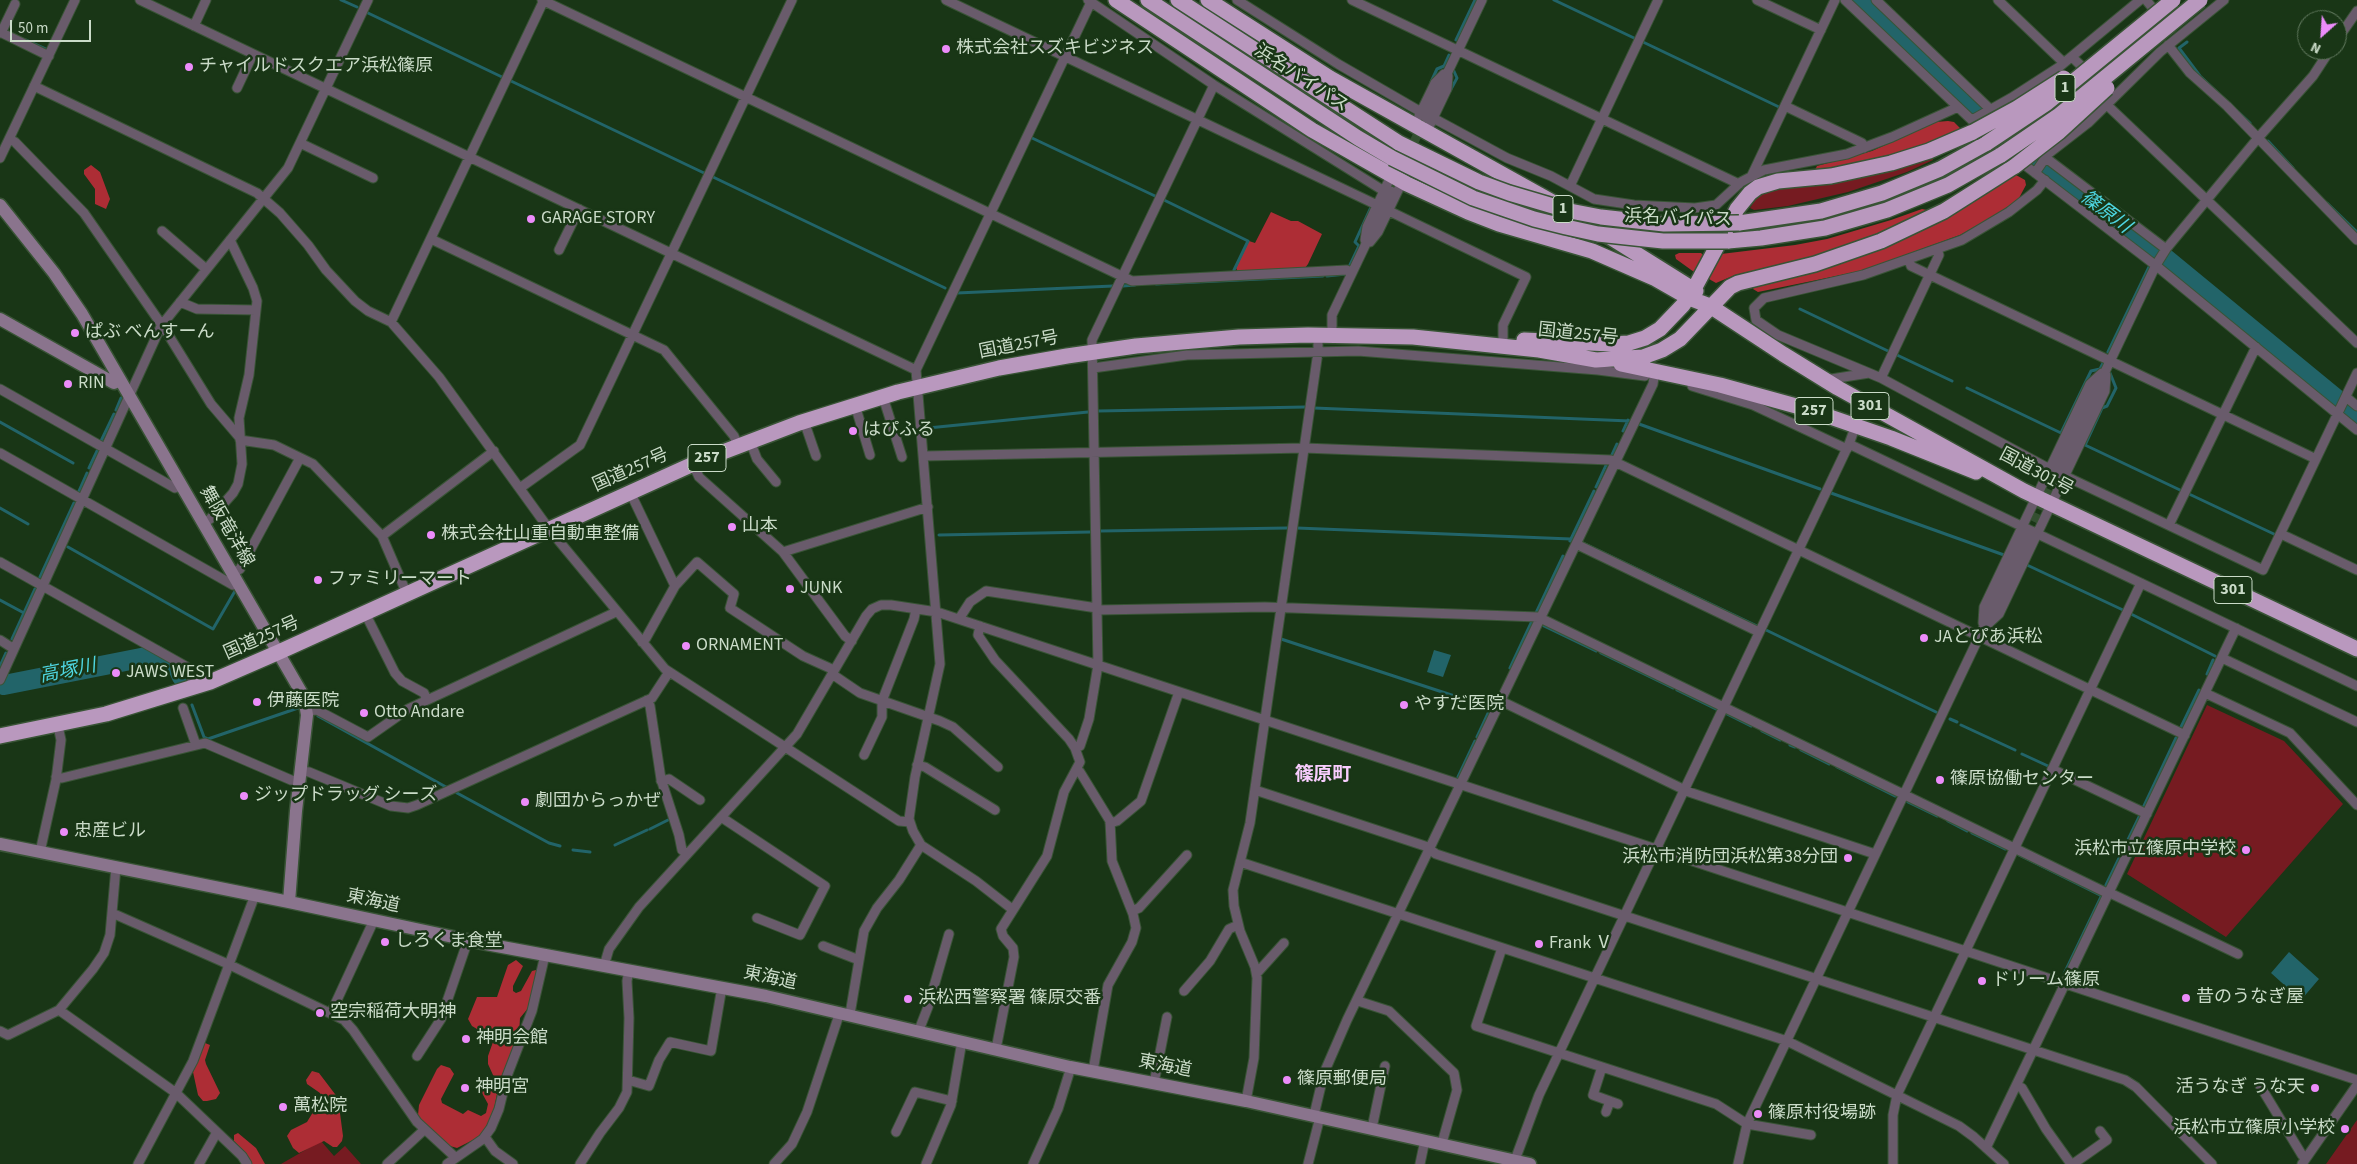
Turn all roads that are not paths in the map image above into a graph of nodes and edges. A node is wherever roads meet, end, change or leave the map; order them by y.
1 (75, 0) edge
2 (140, 0) edge
3 (206, 0) edge
4 (368, 0) edge
5 (544, 0) edge
6 (792, 0) edge
7 (946, 0) edge
8 (1116, 0) edge
9 (1148, 0) edge
10 (1178, 0) edge
11 (1208, 0) edge
12 (1237, 0) edge
13 (1352, 0) edge
14 (1482, 0) edge
15 (1658, 0) edge
16 (1756, 0) edge
17 (1835, 0) edge
18 (1845, 0) edge
19 (1876, 0) edge
20 (1998, 0) edge
21 (2146, 0) edge
22 (2173, 0) edge
23 (2200, 0) edge
24 (2224, 0) edge
25 (1090, 1) edge
26 (2135, 2) edge
27 (14, 4) dead end
28 (1252, 4) edge
29 (2357, 11) edge
30 (194, 26) junction
31 (2347, 26) edge
32 (2140, 28) junction
33 (1821, 30) junction
34 (0, 33) edge
35 (2177, 37) junction
36 (2150, 40) junction
37 (2168, 45) junction
38 (1458, 50) junction
39 (253, 54) junction
40 (49, 56) junction
41 (1065, 57) junction
42 (2072, 57) junction
43 (2323, 60) edge
44 (2064, 63) junction
45 (1214, 85) junction
46 (34, 86) junction
47 (237, 88) dead end
48 (326, 89) junction
49 (746, 97) junction
50 (2110, 101) junction
51 (2000, 105) junction
52 (1785, 106) junction
53 (1958, 107) junction
54 (1989, 111) junction
55 (1602, 119) junction
56 (1197, 120) junction
57 (1424, 121) junction
58 (1974, 123) junction
59 (2258, 138) junction
60 (9, 139) junction
61 (300, 143) junction
62 (1864, 148) junction
63 (2048, 156) junction
64 (469, 157) junction
65 (0, 158) edge
66 (369, 164) dead end
67 (2036, 171) junction
68 (1752, 175) junction
69 (2044, 180) junction
70 (1739, 184) junction
71 (1392, 185) junction
72 (1570, 186) junction
73 (264, 199) junction
74 (2207, 200) junction
75 (0, 205) edge
76 (1377, 205) junction
77 (578, 209) junction
78 (1389, 211) junction
79 (990, 214) junction
80 (162, 231) dead end
81 (431, 239) junction
82 (230, 240) junction
83 (2357, 240) edge
84 (1364, 247) junction
85 (559, 250) dead end
86 (1937, 250) junction
87 (2165, 250) junction
88 (671, 253) junction
89 (1909, 260) junction
90 (2157, 263) junction
91 (206, 269) junction
92 (1352, 273) junction
93 (1930, 275) junction
94 (1122, 276) junction
95 (1692, 294) junction
96 (180, 302) junction
97 (1710, 306) junction
98 (256, 310) junction
99 (0, 320) edge
100 (391, 322) junction
101 (162, 325) junction
102 (632, 335) junction
103 (1325, 335) junction
104 (1453, 339) junction
105 (1503, 340) junction
106 (1557, 340) junction
107 (2357, 343) edge
108 (2256, 346) junction
109 (1092, 352) junction
110 (1318, 352) junction
111 (1596, 360) junction
112 (2110, 361) junction
113 (1093, 368) junction
114 (916, 370) junction
115 (2106, 370) junction
116 (1869, 373) junction
117 (1654, 374) junction
118 (2357, 374) edge
119 (1881, 378) junction
120 (120, 380) junction
121 (1825, 380) junction
122 (918, 387) junction
123 (0, 388) edge
124 (129, 395) junction
125 (883, 397) junction
126 (2346, 398) junction
127 (855, 405) junction
128 (2357, 406) edge
129 (2339, 412) junction
130 (2222, 414) junction
131 (804, 421) junction
132 (1856, 425) junction
133 (2357, 430) edge
134 (240, 439) junction
135 (744, 443) junction
136 (1848, 446) junction
137 (105, 448) junction
138 (1304, 448) junction
139 (494, 451) junction
140 (1094, 452) junction
141 (0, 454) edge
142 (870, 455) dead end
143 (816, 456) dead end
144 (924, 456) junction
145 (902, 457) dead end
146 (300, 458) junction
147 (2316, 459) junction
148 (1615, 462) junction
149 (693, 464) junction
150 (2060, 466) tunnel mouth
151 (2050, 469) junction
152 (2064, 476) junction
153 (776, 482) dead end
154 (181, 484) junction
155 (520, 488) junction
156 (630, 492) junction
157 (2030, 494) junction
158 (82, 500) junction
159 (2051, 504) junction
160 (928, 507) junction
161 (204, 523) junction
162 (2169, 525) junction
163 (549, 529) junction
164 (2029, 531) junction
165 (2281, 534) junction
166 (382, 536) junction
167 (1576, 544) junction
168 (1798, 550) junction
169 (783, 552) junction
170 (0, 562) edge
171 (2357, 570) edge
172 (236, 577) junction
173 (2141, 583) junction
174 (43, 586) junction
175 (676, 586) junction
176 (407, 594) junction
177 (1281, 607) junction
178 (916, 609) junction
179 (1097, 609) junction
180 (616, 612) junction
181 (936, 612) junction
182 (365, 613) junction
183 (959, 619) junction
184 (1541, 619) junction
185 (980, 626) junction
186 (1983, 628) junction
187 (2236, 628) junction
188 (1760, 632) junction
189 (1978, 637) junction
190 (0, 640) edge
191 (852, 641) junction
192 (642, 642) junction
193 (14, 648) junction
194 (2357, 649) edge
195 (279, 652) junction
196 (2222, 658) junction
197 (1098, 665) junction
198 (669, 672) junction
199 (833, 672) junction
200 (0, 680) edge
201 (2357, 686) edge
202 (195, 687) junction
203 (2090, 690) junction
204 (1178, 692) junction
205 (2205, 693) junction
206 (427, 700) junction
207 (647, 700) junction
208 (882, 701) junction
209 (1501, 701) junction
210 (1724, 707) junction
211 (183, 708) dead end
212 (307, 711) junction
213 (928, 718) junction
214 (1265, 720) junction
215 (2357, 722) edge
216 (58, 726) junction
217 (2185, 735) junction
218 (0, 736) edge
219 (196, 745) junction
220 (785, 747) junction
221 (1075, 748) junction
222 (864, 755) dead end
223 (917, 765) junction
224 (998, 767) dead end
225 (2052, 769) junction
226 (1076, 770) junction
227 (300, 776) junction
228 (56, 777) junction
229 (661, 782) junction
230 (1461, 785) junction
231 (1684, 789) junction
232 (1254, 790) junction
233 (1904, 794) junction
234 (700, 800) dead end
235 (2357, 804) edge
236 (995, 810) dead end
237 (2147, 814) junction
238 (721, 817) junction
239 (910, 822) junction
240 (1110, 823) junction
241 (0, 844) edge
242 (921, 845) junction
243 (2014, 848) junction
244 (1656, 849) junction
245 (1430, 850) junction
246 (40, 852) junction
247 (687, 854) junction
248 (1875, 854) junction
249 (1187, 855) dead end
250 (1240, 862) junction
251 (116, 867) junction
252 (2109, 894) junction
253 (255, 895) junction
254 (289, 902) junction
255 (1012, 909) junction
256 (1132, 910) junction
257 (1848, 912) junction
258 (112, 913) junction
259 (1400, 914) junction
260 (1624, 916) junction
261 (757, 918) dead end
262 (374, 920) junction
263 (1238, 925) junction
264 (949, 934) dead end
265 (468, 940) junction
266 (1284, 943) dead end
267 (823, 946) dead end
268 (1502, 948) junction
269 (1966, 951) junction
270 (2238, 954) dead end
271 (545, 955) junction
272 (859, 960) junction
273 (230, 964) junction
274 (604, 966) junction
275 (629, 970) junction
276 (1257, 973) junction
277 (1594, 978) junction
278 (1816, 978) junction
279 (1181, 979) dead end
280 (2066, 984) junction
281 (722, 987) junction
282 (1358, 1001) junction
283 (59, 1010) junction
284 (331, 1013) junction
285 (845, 1013) junction
286 (1167, 1017) dead end
287 (1934, 1017) junction
288 (1476, 1026) junction
289 (0, 1030) edge
290 (919, 1030) junction
291 (1475, 1035) dead end
292 (962, 1041) junction
293 (1786, 1041) junction
294 (996, 1049) junction
295 (2035, 1050) junction
296 (1559, 1053) junction
297 (416, 1056) dead end
298 (1385, 1066) dead end
299 (1071, 1067) junction
300 (1602, 1067) junction
301 (1093, 1071) junction
302 (628, 1080) junction
303 (2357, 1080) edge
304 (1154, 1083) junction
305 (2259, 1084) dead end
306 (2357, 1085) edge
307 (2017, 1086) junction
308 (176, 1093) junction
309 (1897, 1096) junction
310 (952, 1101) junction
311 (1246, 1101) junction
312 (1606, 1112) dead end
313 (1317, 1116) junction
314 (1747, 1124) junction
315 (1372, 1128) junction
316 (424, 1130) junction
317 (2100, 1131) dead end
318 (217, 1132) junction
319 (896, 1132) dead end
320 (1811, 1135) dead end
321 (485, 1137) junction
322 (1425, 1140) junction
323 (1442, 1143) junction
324 (1986, 1148) junction
325 (455, 1157) junction
326 (2304, 1161) edge
327 (1520, 1162) edge
328 (2209, 1163) edge
329 (138, 1164) edge
330 (199, 1164) edge
331 (247, 1164) edge
332 (387, 1164) edge
333 (447, 1164) edge
334 (513, 1164) edge
335 (580, 1164) edge
336 (774, 1164) edge
337 (926, 1164) edge
338 (1033, 1164) edge
339 (1308, 1164) edge
340 (1420, 1164) edge
341 (1738, 1164) edge
342 (1893, 1164) edge
343 (2004, 1164) edge
344 (2072, 1164) edge

1 - 40 street
2 - 30 street
3 - 30 street
4 - 48 street
5 - 49 street
5 - 64 street
6 - 49 street
7 - 41 street
8 - 71 highway
9 - 36 highway, 浜名バイパス / 1, bridge
10 - 32 highway, 浜名バイパス / 1, bridge
11 - 57 highway
12 - 28 street
13 - 38 street
14 - 38 street
15 - 55 street
16 - 33 street
17 - 33 street
18 - 53 street
19 - 54 street
20 - 44 street
21 - 35 street
22 - 32 highway, 浜名バイパス / 1, bridge
23 - 36 highway, 浜名バイパス / 1, bridge
24 - 35 street
25 - 41 street
25 - 45 street
26 - 42 street
27 - 34 street
28 - 57 street
29 - 31 street
30 - 39 street
32 - 58 highway, 国道257号, bridge
33 - 52 street
34 - 40 street
35 - 37 street
36 - 97 highway, 国道257号, bridge
37 - 50 street
37 - 59 street
38 - 55 street
38 - 57 street
39 - 47 street
39 - 48 street
40 - 46 street
41 - 56 street
41 - 79 street
42 - 44 street
42 - 50 street
43 - 59 street
44 - 51 street
45 - 56 street
45 - 71 street
46 - 60 street
46 - 73 street
48 - 61 street
48 - 64 street
49 - 79 street
49 - 88 street
50 - 63 street
50 - 74 street
51 - 54 street
51 - 63 street
52 - 62 street
52 - 68 street
53 - 58 street
53 - 62 street
54 - 58 street
55 - 70 street
55 - 72 street
56 - 76 street
56 - 94 street
57 - 72 street
57 - 95 highway
58 - 67 street
58 - 95 highway, 国道257号
59 - 74 street
59 - 83 street
60 - 65 street
60 - 101 street
61 - 66 street
61 - 73 street
62 - 68 street
63 - 67 street
63 - 87 street
64 - 77 street
64 - 81 street
67 - 69 street
68 - 70 street
69 - 86 street
69 - 90 street
70 - 72 street
71 - 76 street
71 - 78 street
71 - 84 street
71 - 95 highway
73 - 82 street
73 - 100 street
74 - 87 street
74 - 107 street
75 - 120 main road, 舞阪竜洋線
76 - 84 street
77 - 85 street
77 - 88 street
78 - 84 street
78 - 105 street
79 - 94 street
79 - 114 street
80 - 91 street
81 - 100 street
81 - 102 street
82 - 91 street
82 - 98 street
84 - 92 street
86 - 89 street
86 - 93 street
87 - 90 street
88 - 102 street
88 - 114 street
89 - 93 street
89 - 116 street
90 - 108 street
90 - 112 street
91 - 96 street
92 - 94 street
92 - 103 street
93 - 112 street
93 - 119 street
94 - 109 street
95 - 97 highway, 国道301号
95 - 106 highway, 国道257号 / 257
96 - 98 street
96 - 101 street
97 - 106 highway, 257
97 - 111 highway, 国道257号 / 257
97 - 121 highway, 国道301号 / 301
98 - 134 street
99 - 120 main road
100 - 139 street
101 - 124 street
101 - 134 street
102 - 135 street
102 - 155 street
103 - 104 highway, 国道257号 / 257
103 - 109 highway, 国道257号 / 257
103 - 110 street
104 - 105 highway, 国道257号 / 257
104 - 111 highway, 国道257号 / 257
105 - 106 highway, 国道257号 / 257
108 - 129 street
108 - 130 street
109 - 113 street
109 - 122 highway, 国道257号 / 257
110 - 113 street
110 - 117 street
110 - 138 street
111 - 117 highway, 257
112 - 115 street
112 - 130 street
113 - 140 street
114 - 122 street
115 - 150 street
115 - 151 street
115 - 152 street
116 - 119 street
116 - 121 street
117 - 132 highway, 257
117 - 136 street
117 - 148 street
118 - 126 street
119 - 151 street
120 - 124 main road, 舞阪竜洋線
121 - 157 highway, 国道301号 / 301
122 - 125 highway, 国道257号 / 257
122 - 144 street
123 - 137 street
124 - 137 street
124 - 154 main road, 舞阪竜洋線
125 - 127 highway, 国道257号 / 257
125 - 145 street
126 - 128 street
126 - 129 street
127 - 131 highway, 国道257号 / 257
127 - 142 street
129 - 133 street
129 - 147 street
130 - 147 street
130 - 162 street
131 - 135 highway, 国道257号 / 257
131 - 143 street
132 - 136 street
132 - 157 highway, 257
134 - 146 street
134 - 161 street
135 - 149 highway, 国道257号 / 257
135 - 153 street
136 - 164 street
136 - 168 street
137 - 154 street
137 - 158 street
138 - 140 street
138 - 148 street
138 - 177 street
139 - 155 street
139 - 166 street
140 - 144 street
140 - 179 street
141 - 158 street
144 - 160 street
146 - 166 street
146 - 172 street
147 - 165 street
148 - 167 street
148 - 168 street
149 - 156 highway, 国道257号 / 257
149 - 169 street
151 - 152 street
151 - 157 street
152 - 159 street
152 - 162 street
154 - 161 main road, 舞阪竜洋線
155 - 163 street
156 - 163 highway, 国道257号 / 257
156 - 175 street
157 - 159 highway, 国道301号 / 301
157 - 164 street
158 - 172 street
158 - 174 street
159 - 164 street
159 - 194 highway, 国道301号 / 301
160 - 169 street
160 - 181 street
161 - 172 main road, 舞阪竜洋線
162 - 165 street
163 - 176 highway, 国道257号 / 257
163 - 180 street
164 - 173 street
164 - 186 street
164 - 186 street
165 - 171 street
166 - 176 street
167 - 184 street
167 - 188 street
168 - 188 street
168 - 189 street
169 - 191 street
170 - 174 street
172 - 195 main road, 舞阪竜洋線
173 - 187 street
173 - 203 street
174 - 193 street
174 - 202 street
175 - 192 street
175 - 199 street
176 - 182 highway, 国道257号 / 257
177 - 179 street
177 - 184 street
177 - 214 street
178 - 181 street
178 - 191 street
178 - 208 street
179 - 183 street
179 - 197 street
180 - 192 street
180 - 206 street
181 - 183 street
181 - 213 street
182 - 195 highway, 国道257号 / 257
182 - 206 street
183 - 185 street
184 - 209 street
184 - 210 street
185 - 197 street
185 - 221 street
186 - 189 street
187 - 196 street
187 - 201 street
188 - 210 street
189 - 203 street
189 - 233 street
190 - 193 street
191 - 199 street
192 - 198 street
193 - 200 street
195 - 202 highway, 国道257号 / 257
195 - 212 main road, 舞阪竜洋線
196 - 205 street
196 - 215 street
197 - 204 street
197 - 221 street
198 - 207 street
198 - 220 street
199 - 208 street
199 - 220 street
202 - 216 highway, 国道257号 / 257
203 - 217 street
203 - 225 street
204 - 214 street
204 - 240 street
205 - 217 street
205 - 235 street
206 - 212 street
207 - 227 street
207 - 229 street
208 - 213 street
208 - 222 street
209 - 230 street
209 - 231 street
210 - 231 street
210 - 233 street
211 - 219 street
212 - 227 main road, 舞阪竜洋線
213 - 223 street
213 - 224 street
214 - 230 street
214 - 232 street
216 - 218 highway, 国道257号 / 257
216 - 228 street
217 - 237 street
219 - 227 street
219 - 228 street
220 - 238 street
220 - 239 street
221 - 226 street
223 - 236 street
223 - 239 street
225 - 237 street
225 - 243 street
226 - 240 street
226 - 255 street
227 - 254 main road, 舞阪竜洋線
228 - 246 street
229 - 234 street
229 - 247 street
230 - 244 street
230 - 245 street
231 - 244 street
231 - 248 street
232 - 245 street
232 - 250 street
233 - 243 street
233 - 248 street
237 - 252 street
238 - 247 street
238 - 261 street
239 - 242 street
240 - 256 street
241 - 246 main road, 東海道
242 - 255 street
242 - 272 street
243 - 252 street
243 - 269 street
244 - 257 street
244 - 260 street
245 - 259 street
245 - 260 street
246 - 251 main road, 東海道
247 - 274 street
248 - 257 street
249 - 256 street
250 - 259 street
250 - 263 street
251 - 253 main road, 東海道
251 - 258 street
252 - 270 street
252 - 280 street
253 - 254 main road, 東海道
253 - 273 street
254 - 262 main road, 東海道
255 - 294 street
256 - 301 street
257 - 269 street
257 - 278 street
258 - 273 street
258 - 283 street
259 - 268 street
259 - 282 street
260 - 277 street
260 - 278 street
262 - 265 main road, 東海道
262 - 284 street
263 - 276 street
263 - 279 street
264 - 290 street
265 - 271 main road, 東海道
265 - 297 street
266 - 276 street
267 - 272 street
268 - 277 street
268 - 288 street
269 - 280 street
269 - 287 street
271 - 274 main road, 東海道
271 - 321 street
272 - 285 street
273 - 284 street
273 - 308 street
274 - 275 main road, 東海道
275 - 281 main road, 東海道
275 - 302 street
276 - 311 street
277 - 293 street
277 - 296 street
278 - 287 street
278 - 293 street
280 - 295 street
280 - 303 street
281 - 285 main road, 東海道
281 - 302 street
282 - 313 street
282 - 323 street
283 - 289 street
283 - 308 street
284 - 316 street
285 - 290 main road, 東海道
285 - 336 street
286 - 304 street
287 - 295 street
287 - 309 street
288 - 291 street
288 - 296 street
290 - 292 main road, 東海道
292 - 294 main road, 東海道
292 - 310 street
293 - 309 street
293 - 314 street
294 - 299 main road, 東海道
295 - 307 street
295 - 328 street
296 - 300 street
296 - 327 street
298 - 315 street
299 - 301 main road, 東海道
299 - 338 street
300 - 312 street
300 - 314 street
301 - 304 main road, 東海道
302 - 335 street
304 - 311 main road, 東海道
305 - 326 street
306 - 326 street
307 - 324 street
307 - 344 street
308 - 318 street
308 - 329 street
309 - 324 street
309 - 342 street
310 - 319 street
310 - 337 street
311 - 313 main road, 東海道
313 - 315 main road, 東海道
313 - 339 street
314 - 320 street
314 - 341 street
315 - 322 main road, 東海道
316 - 325 street
316 - 332 street
317 - 344 street
318 - 330 street
318 - 331 street
321 - 325 street
321 - 334 street
322 - 323 main road, 東海道
322 - 340 street
323 - 327 main road, 東海道
324 - 343 street
325 - 333 street

